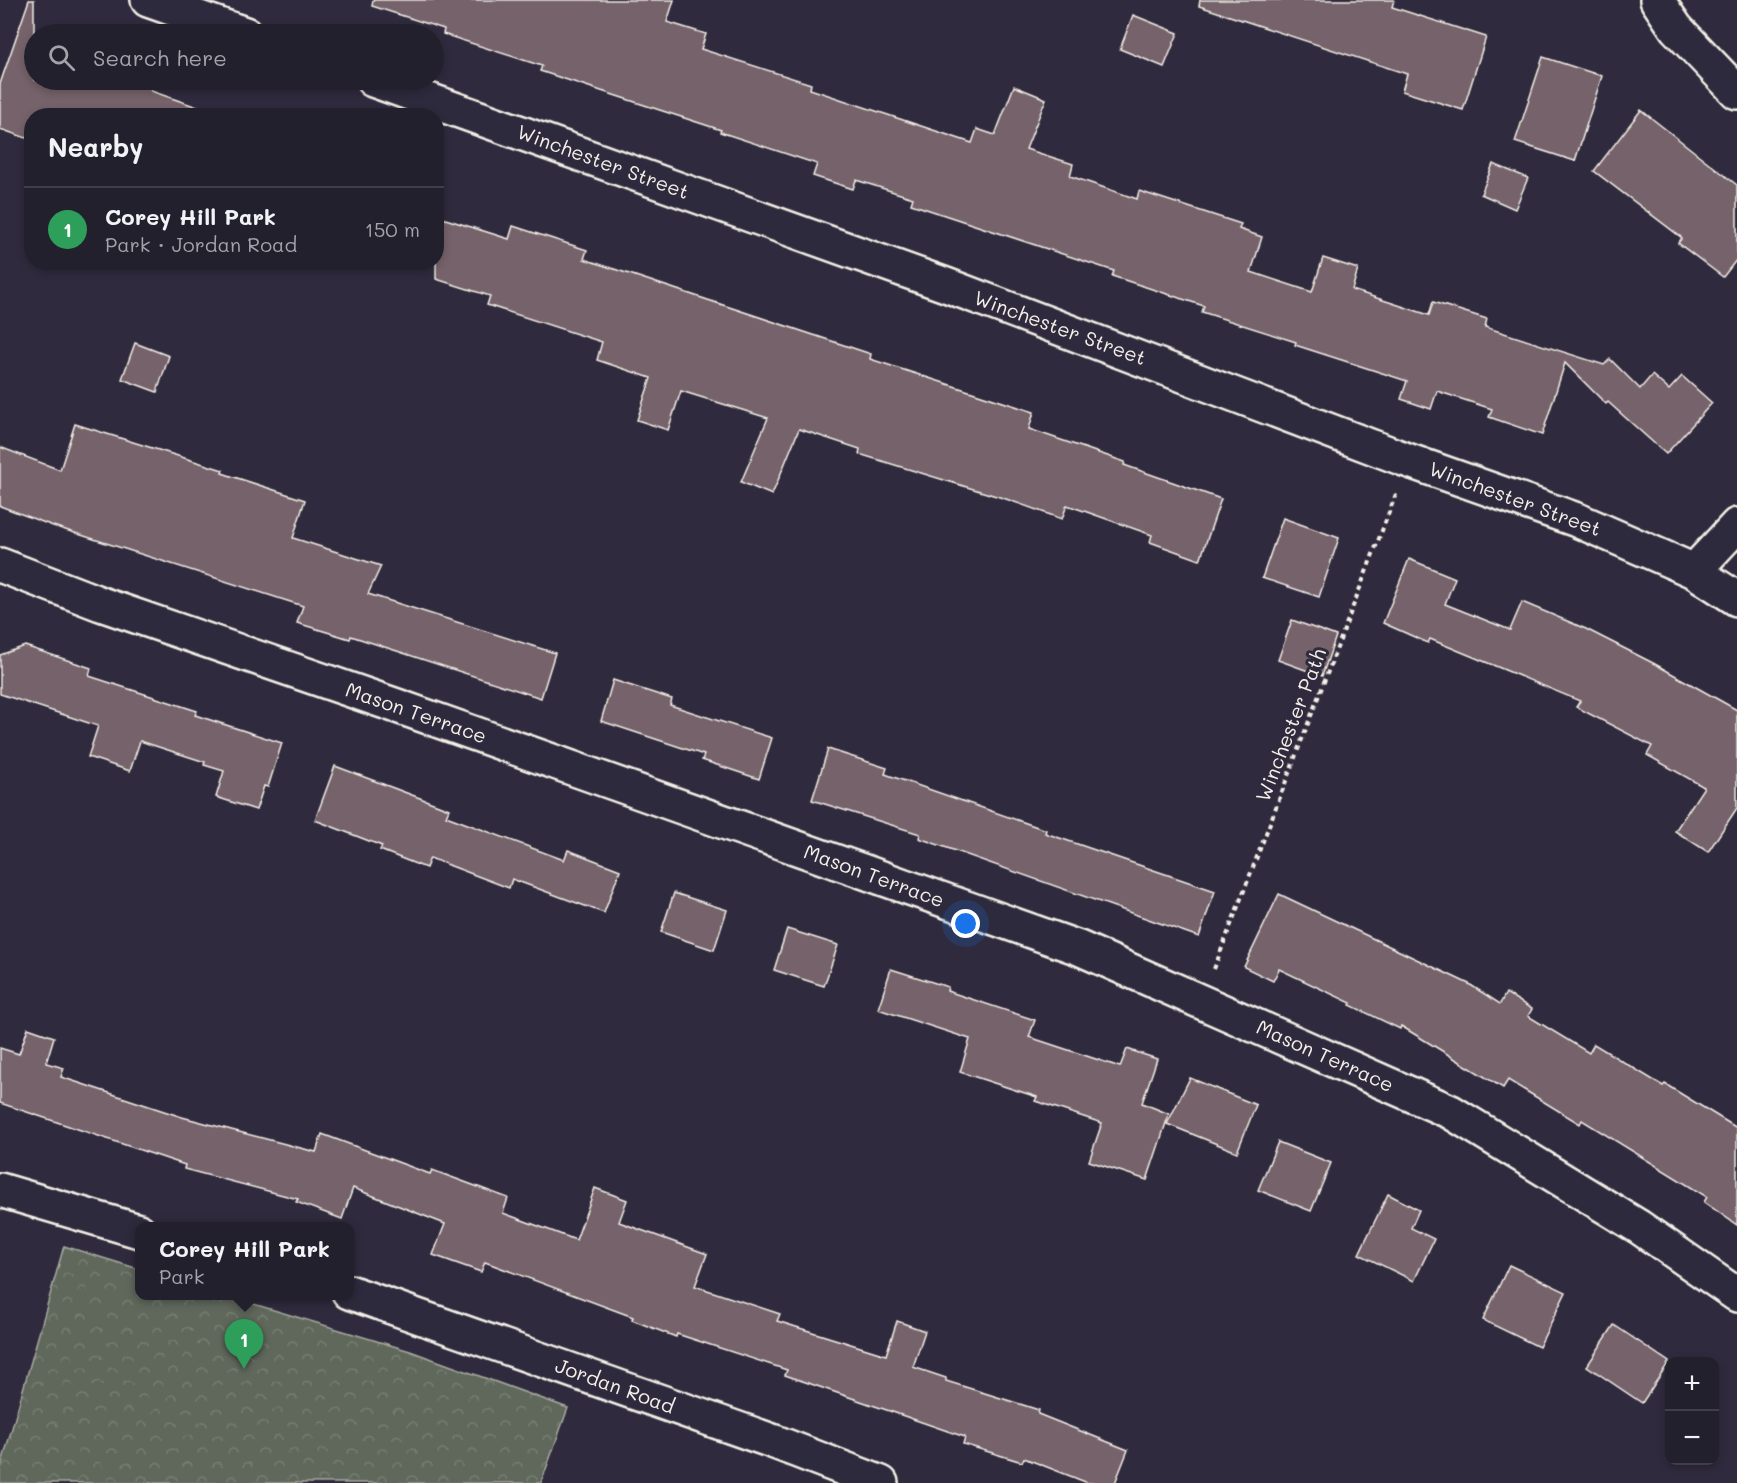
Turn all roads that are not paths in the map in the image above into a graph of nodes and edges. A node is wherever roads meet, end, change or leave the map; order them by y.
1 (148, 0) edge
2 (1657, 0) edge
3 (216, 24) edge
4 (401, 90) edge
5 (1737, 92) edge
6 (1737, 525) edge
7 (0, 566) edge
8 (1694, 571) junction
9 (1737, 599) edge
10 (0, 1190) edge
11 (135, 1230) edge
12 (354, 1294) edge
13 (1737, 1295) edge
14 (880, 1483) edge

1 - 3 street
2 - 5 street
4 - 8 street, Winchester Street
6 - 8 street
7 - 13 street, Mason Terrace
8 - 9 street, Winchester Street
10 - 11 street
12 - 14 street, Jordan Road

